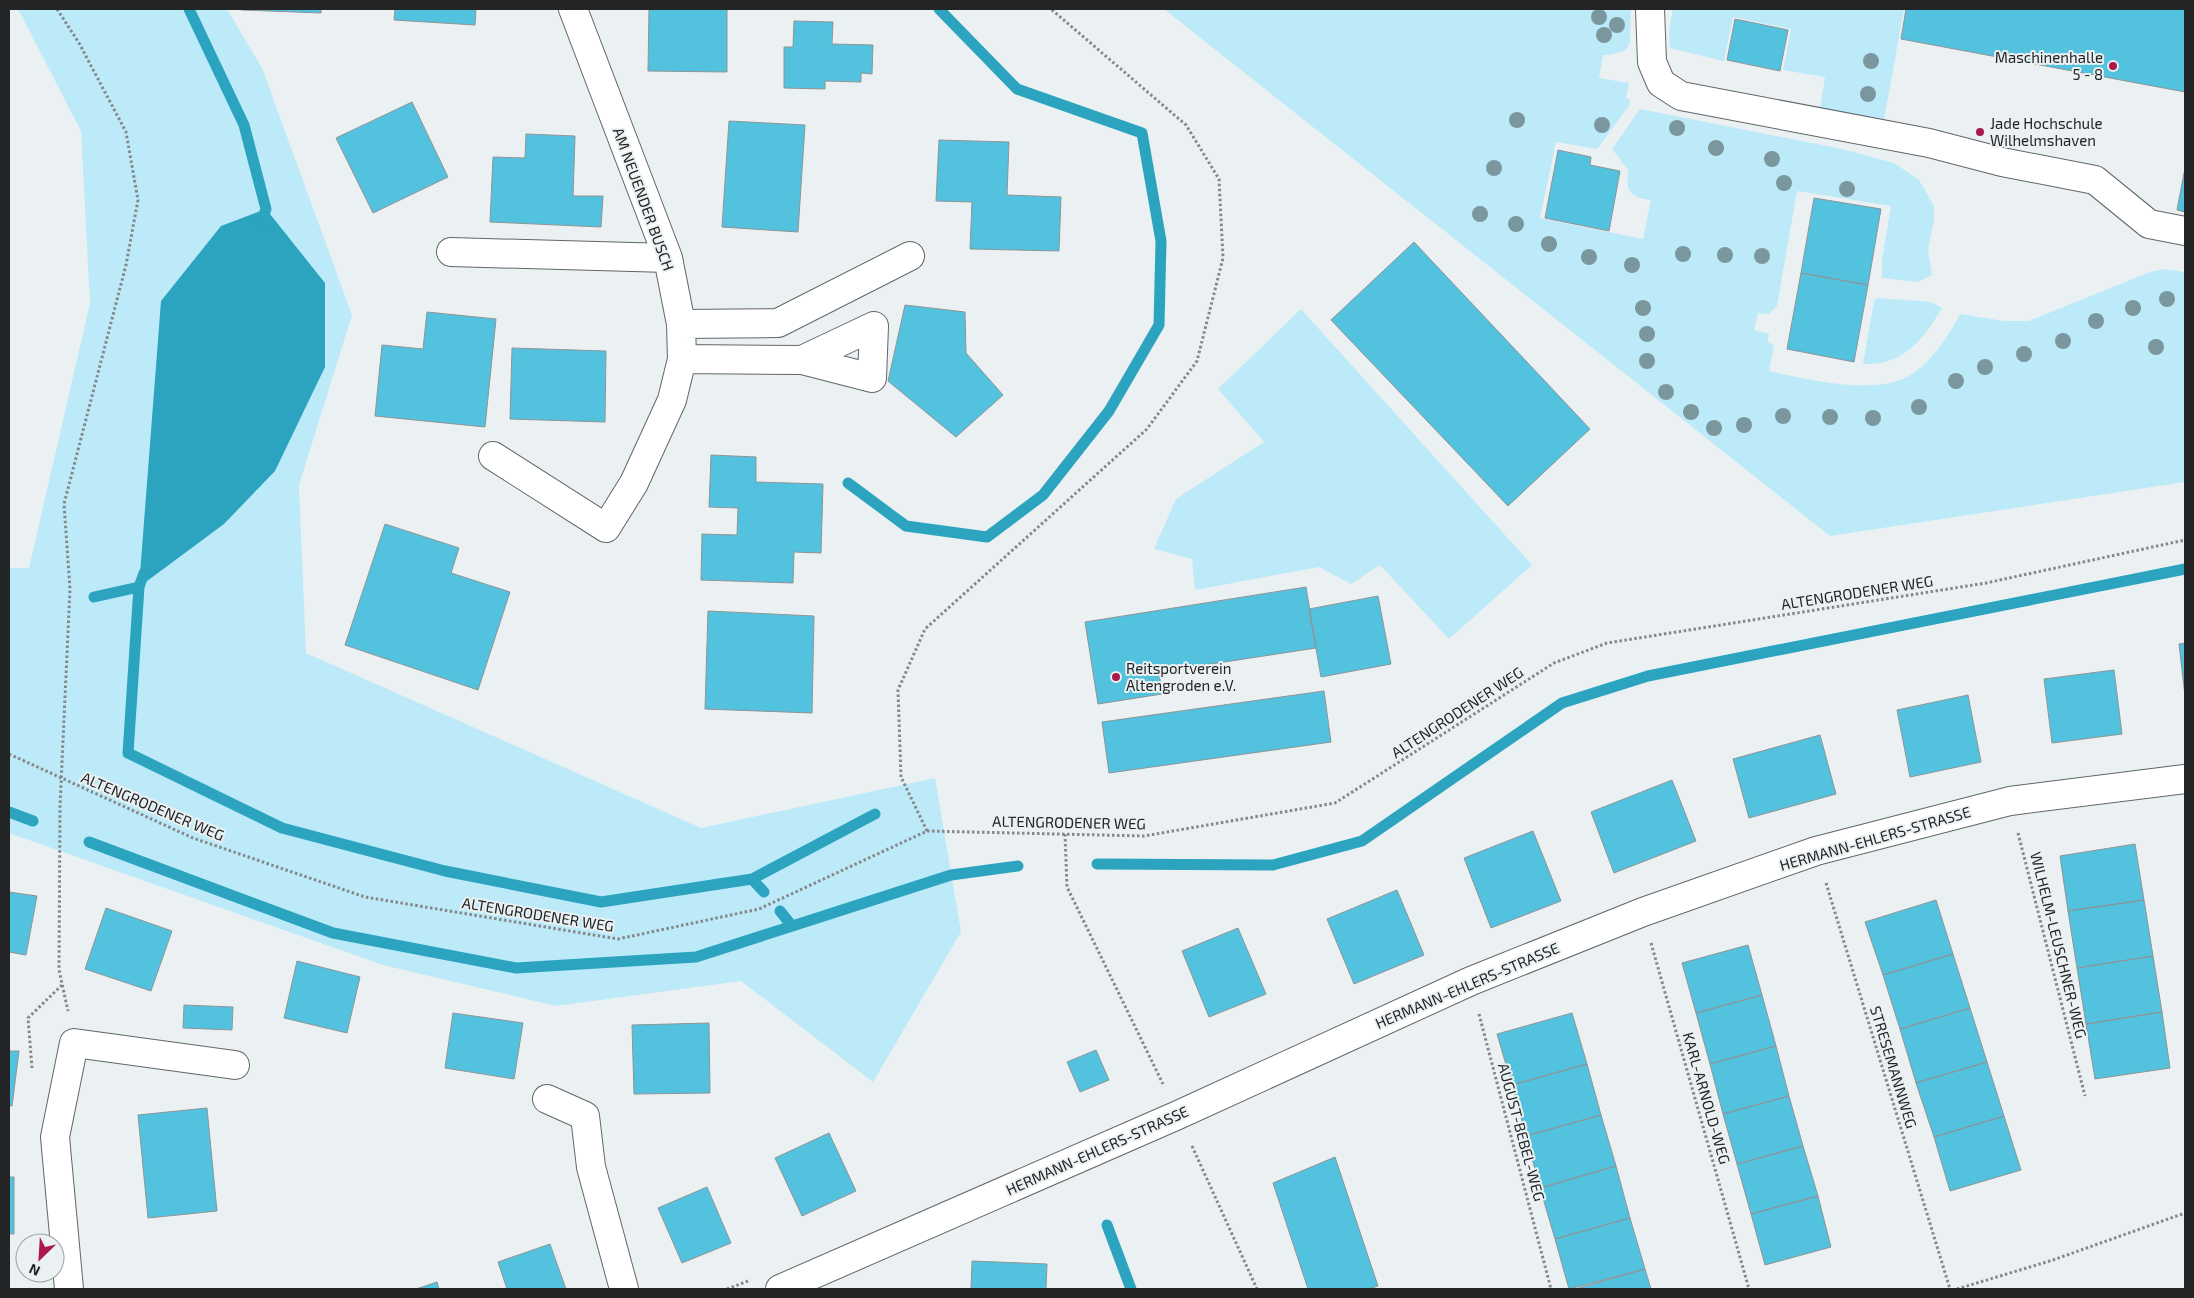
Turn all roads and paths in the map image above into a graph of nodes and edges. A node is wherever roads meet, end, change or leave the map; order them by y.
1 (57, 9) edge
2 (573, 9) edge
3 (1051, 9) edge
4 (1650, 9) edge
5 (2185, 231) edge
6 (451, 252) dead end
7 (910, 256) dead end
8 (668, 258) junction
9 (681, 324) junction
10 (682, 359) junction
11 (802, 360) dead end
12 (493, 456) dead end
13 (2185, 540) edge
14 (9, 754) edge
15 (2185, 779) edge
16 (63, 780) junction
17 (2010, 801) junction
18 (927, 831) junction
19 (1065, 834) junction
20 (1816, 851) junction
21 (1643, 912) junction
22 (1660, 940) dead end
23 (1651, 943) junction
24 (1642, 946) dead end
25 (1487, 1009) dead end
26 (1479, 1013) junction
27 (1470, 1017) dead end
28 (74, 1043) junction
29 (235, 1065) dead end
30 (2085, 1096) dead end
31 (547, 1100) dead end
32 (1178, 1115) junction
33 (2185, 1212) edge
34 (69, 1289) edge
35 (624, 1289) edge
36 (780, 1289) edge
37 (1256, 1289) edge
38 (1551, 1289) edge
39 (1749, 1289) edge
40 (1950, 1289) edge
41 (1957, 1289) edge

1 - 16 path
2 - 8 street, AM NEUENDER BUSCH
3 - 18 path
4 - 5 street
6 - 8 street
7 - 9 street
8 - 9 street, AM NEUENDER BUSCH
9 - 10 street, AM NEUENDER BUSCH
10 - 11 street
10 - 12 street, AM NEUENDER BUSCH
13 - 19 path, ALTENGRODENER WEG
14 - 16 path, ALTENGRODENER WEG
15 - 17 street, HERMANN-EHLERS-STRASSE
16 - 18 path, ALTENGRODENER WEG
16 - 28 path
17 - 20 street, HERMANN-EHLERS-STRASSE
17 - 30 path, WILHELM-LEUSCHNER-WEG
18 - 19 path, ALTENGRODENER WEG
19 - 32 path
20 - 21 street, HERMANN-EHLERS-STRASSE
20 - 40 path, STRESEMANNWEG
21 - 23 path, KARL-ARNOLD-WEG
21 - 32 street, HERMANN-EHLERS-STRASSE
22 - 23 path
23 - 24 path
23 - 39 path, KARL-ARNOLD-WEG
25 - 26 path
26 - 27 path
26 - 38 path, AUGUST-BEBEL-WEG
28 - 29 street
28 - 34 street
31 - 35 street
32 - 36 street, HERMANN-EHLERS-STRASSE
32 - 37 path
33 - 41 path

